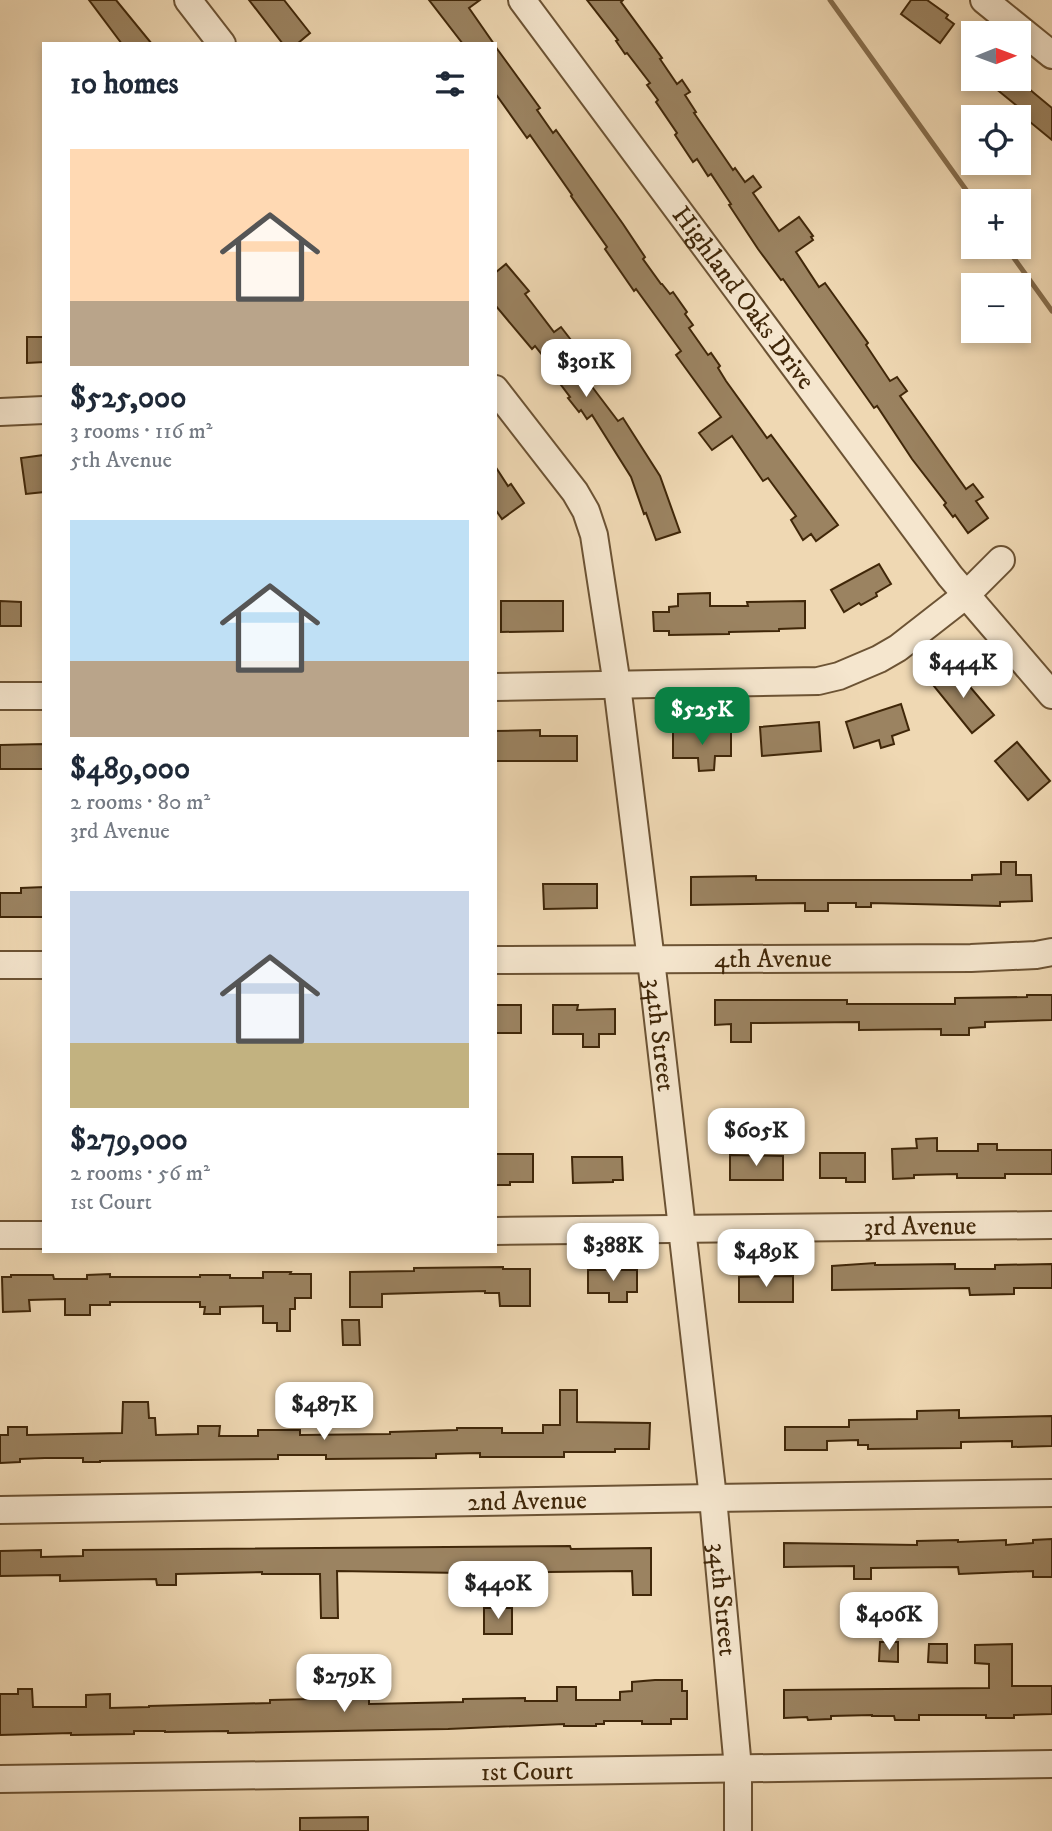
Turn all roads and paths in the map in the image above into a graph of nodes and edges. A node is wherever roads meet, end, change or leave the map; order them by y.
1 (188, 0) edge
2 (522, 0) edge
3 (984, 0) edge
4 (220, 42) edge
5 (1052, 55) edge
6 (497, 392) edge
7 (42, 410) edge
8 (0, 412) edge
9 (1002, 560) dead end
10 (966, 595) junction
11 (617, 685) junction
12 (497, 687) edge
13 (1052, 695) edge
14 (0, 696) edge
15 (42, 696) edge
16 (1052, 953) edge
17 (650, 959) junction
18 (497, 960) edge
19 (0, 965) edge
20 (42, 965) edge
21 (1052, 1225) edge
22 (683, 1230) junction
23 (497, 1231) edge
24 (0, 1235) edge
25 (42, 1235) edge
26 (1052, 1493) edge
27 (713, 1497) junction
28 (0, 1510) edge
29 (1052, 1763) edge
30 (738, 1768) junction
31 (0, 1779) edge
32 (738, 1831) edge

1 - 4 street
2 - 10 street, Highland Oaks Drive
3 - 5 street
6 - 11 street, 34th Street
7 - 8 street
9 - 10 street
10 - 11 street
10 - 13 street, Highland Oaks Drive
11 - 12 street
11 - 17 street, 34th Street
14 - 15 street
16 - 17 street, 4th Avenue
17 - 18 street, 4th Avenue
17 - 22 street, 34th Street
19 - 20 street
21 - 22 street, 3rd Avenue
22 - 23 street, 3rd Avenue
22 - 27 street, 34th Street
24 - 25 street
26 - 27 street, 2nd Avenue
27 - 28 street, 2nd Avenue
27 - 30 street, 34th Street
29 - 30 street, 1st Court
30 - 31 street, 1st Court
30 - 32 street, 34th Street

